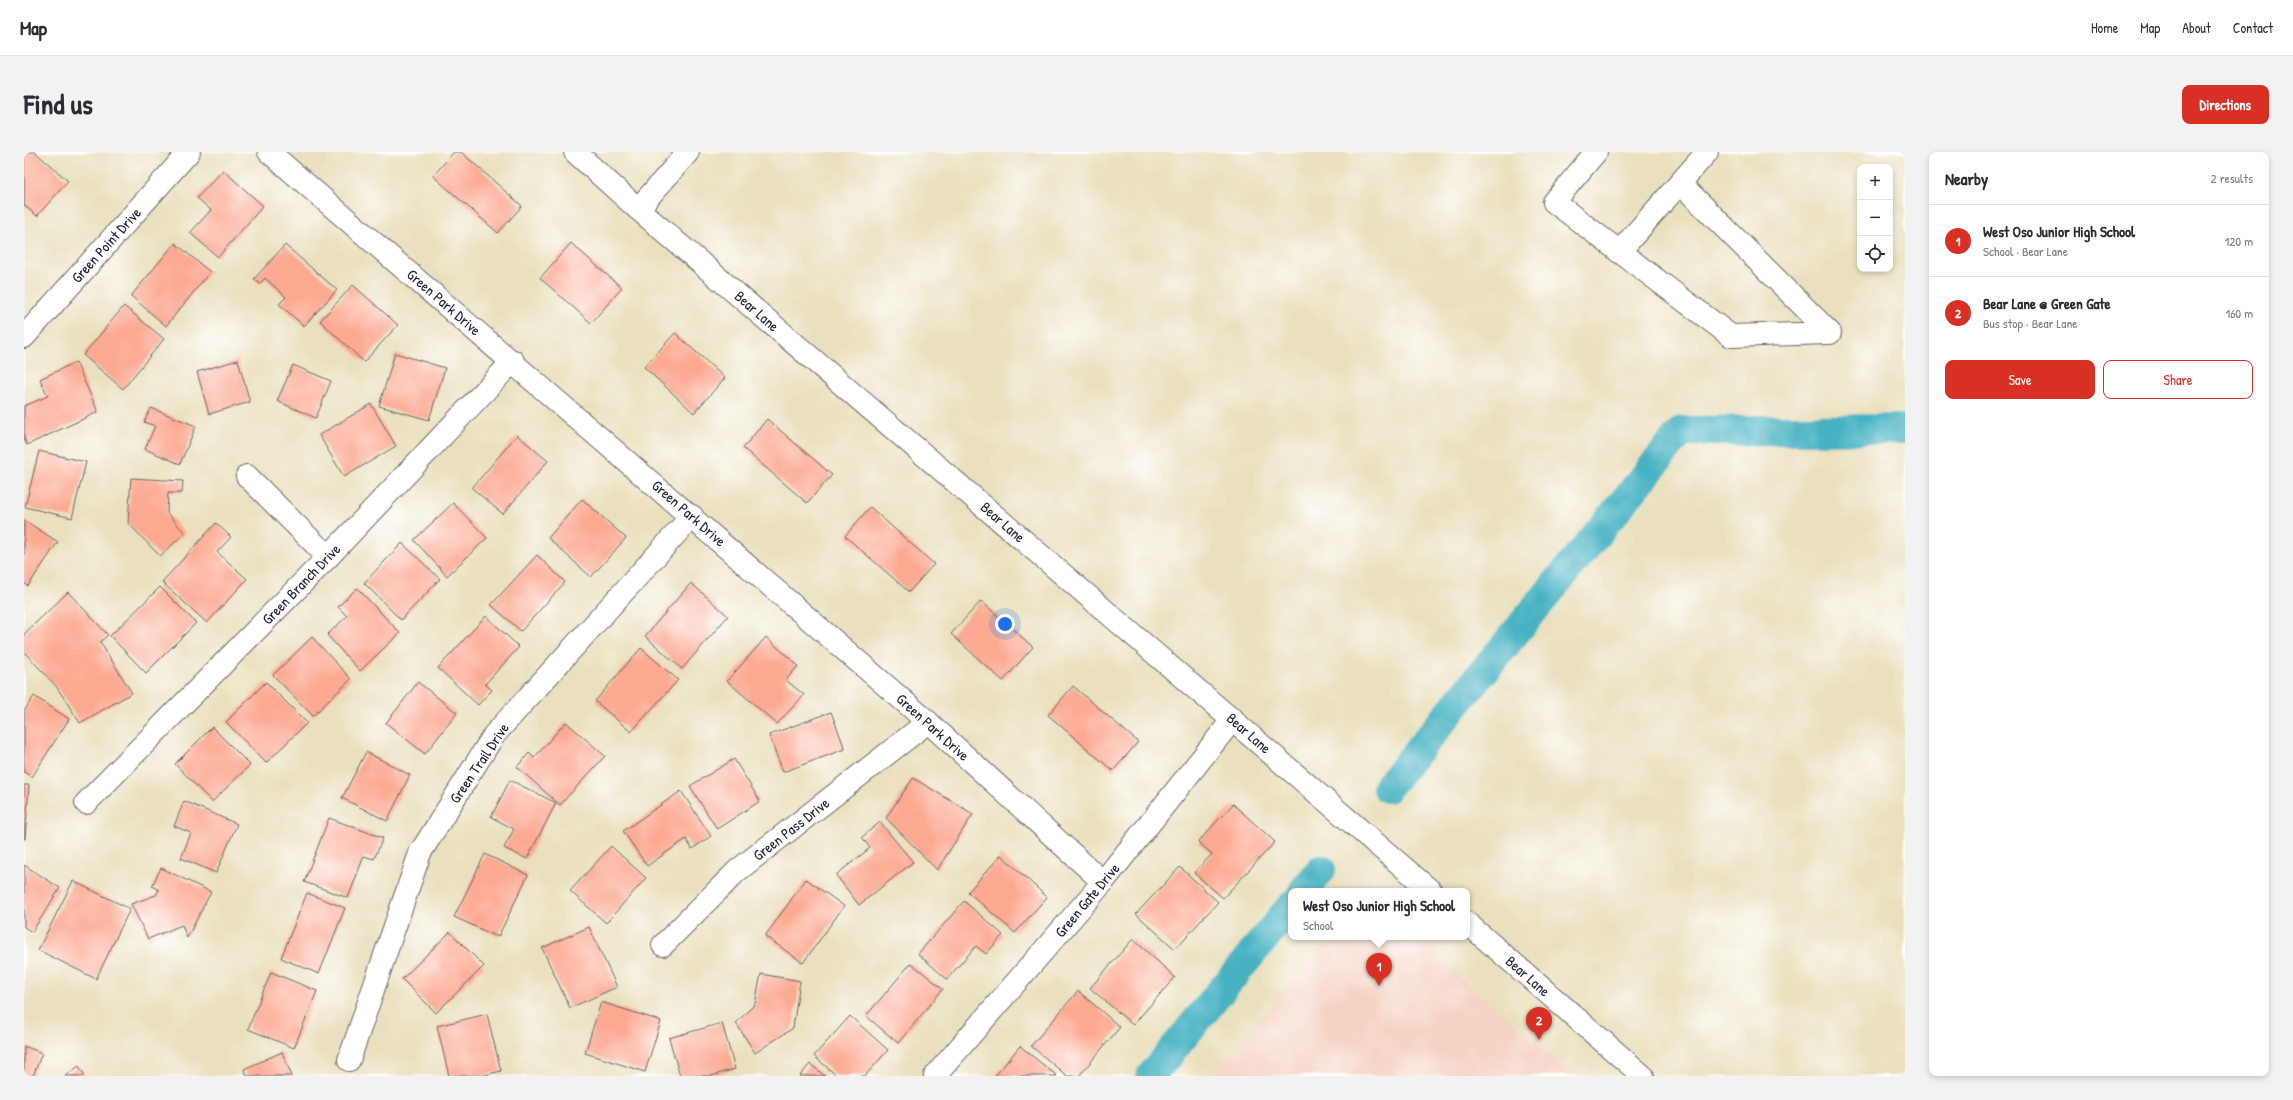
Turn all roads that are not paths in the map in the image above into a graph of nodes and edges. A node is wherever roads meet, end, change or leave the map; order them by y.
1 (189, 152) edge
2 (269, 152) edge
3 (575, 152) edge
4 (688, 152) edge
5 (1596, 152) edge
6 (1707, 152) edge
7 (1680, 183) junction
8 (638, 210) junction
9 (1619, 252) junction
10 (24, 337) edge
11 (513, 361) junction
12 (248, 476) dead end
13 (692, 516) junction
14 (328, 557) junction
15 (1232, 719) junction
16 (928, 722) junction
17 (86, 803) dead end
18 (1103, 882) junction
19 (1428, 888) edge
20 (1470, 926) edge
21 (663, 945) dead end
22 (350, 1060) dead end
23 (935, 1076) edge
24 (1643, 1076) edge

1 - 10 street, Green Point Drive
2 - 11 street, Green Park Drive
3 - 8 street, Bear Lane
4 - 8 street
5 - 9 street
6 - 7 street
7 - 9 street
7 - 9 street
8 - 15 street, Bear Lane
11 - 13 street, Green Park Drive
11 - 14 street, Green Branch Drive
12 - 14 street
13 - 16 street, Green Park Drive
13 - 22 street, Green Trail Drive
14 - 17 street, Green Branch Drive
15 - 18 street, Green Gate Drive
15 - 19 street, Bear Lane
16 - 18 street, Green Park Drive
16 - 21 street, Green Pass Drive
18 - 23 street, Green Gate Drive
20 - 24 street, Bear Lane

